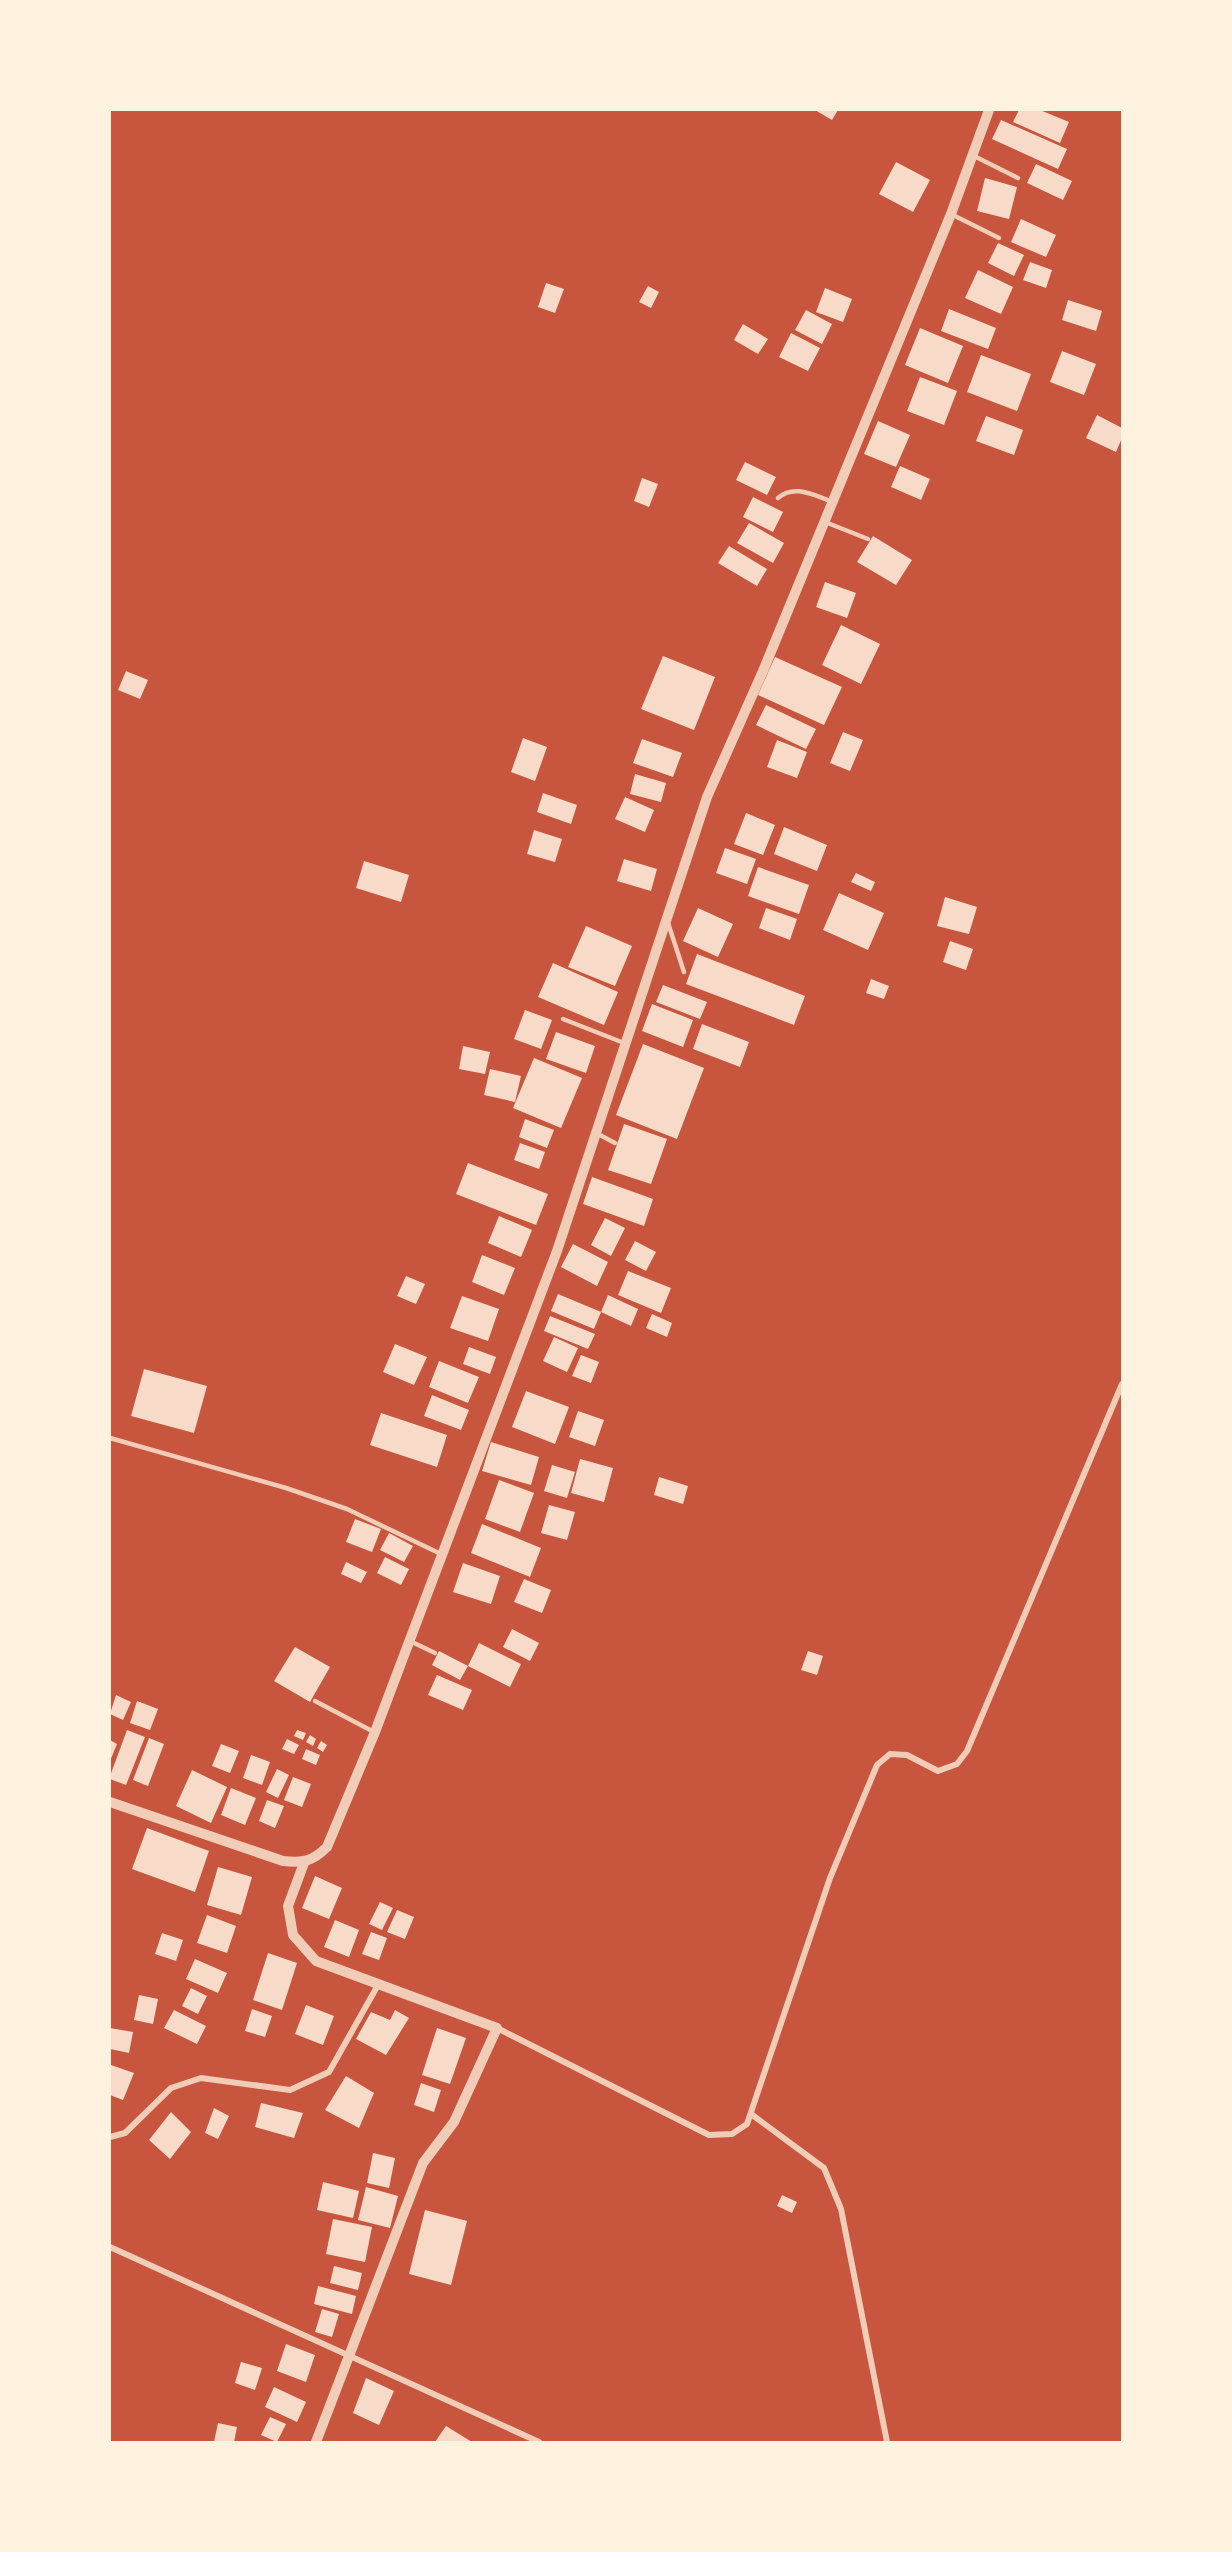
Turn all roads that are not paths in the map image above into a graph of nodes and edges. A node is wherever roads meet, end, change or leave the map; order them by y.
1 (989, 110) edge
2 (972, 155) junction
3 (1018, 178) dead end
4 (951, 214) junction
5 (999, 238) dead end
6 (778, 498) dead end
7 (831, 501) junction
8 (823, 520) junction
9 (868, 539) dead end
10 (667, 920) junction
11 (684, 972) dead end
12 (562, 1019) dead end
13 (627, 1044) junction
14 (595, 1133) junction
15 (615, 1143) dead end
16 (1122, 1384) edge
17 (110, 1438) edge
18 (443, 1555) junction
19 (410, 1641) junction
20 (435, 1653) dead end
21 (315, 1701) dead end
22 (375, 1732) junction
23 (110, 1802) edge
24 (304, 1863) junction
25 (378, 1984) junction
26 (497, 2028) junction
27 (751, 2114) junction
28 (110, 2137) edge
29 (110, 2247) edge
30 (349, 2357) junction
31 (316, 2442) edge
32 (539, 2442) edge
33 (887, 2442) edge

1 - 2 street
2 - 3 lane
2 - 4 street
4 - 5 lane
4 - 7 street
6 - 7 lane
7 - 8 street
8 - 9 lane
8 - 10 street
10 - 11 lane
10 - 13 street
12 - 13 lane
13 - 14 street
14 - 15 lane
14 - 18 street
16 - 27 street
17 - 18 lane
18 - 19 street
19 - 20 lane
19 - 22 street
21 - 22 lane
22 - 24 street
23 - 24 street
24 - 25 street
25 - 26 street
25 - 28 street
26 - 27 street
26 - 30 street
27 - 33 street
29 - 30 street
30 - 31 street
30 - 32 street

